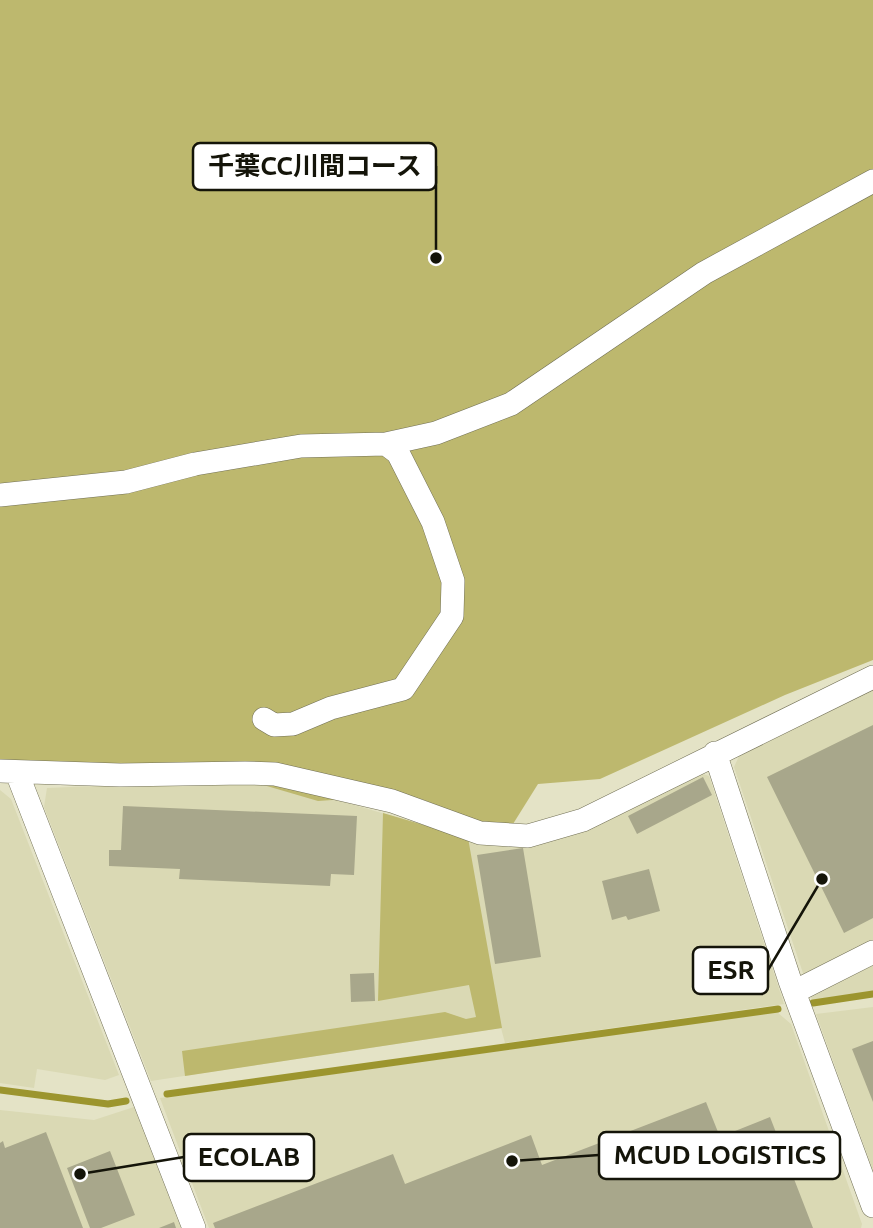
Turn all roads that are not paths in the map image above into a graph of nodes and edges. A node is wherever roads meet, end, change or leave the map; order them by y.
1 (873, 181) edge
2 (386, 444) junction
3 (0, 495) edge
4 (873, 677) edge
5 (264, 719) dead end
6 (715, 754) junction
7 (8, 772) edge
8 (873, 952) edge
9 (794, 992) junction
10 (873, 1206) edge
11 (194, 1228) edge

1 - 2 street
2 - 3 street
2 - 5 street
4 - 6 street
6 - 7 street
6 - 9 street
7 - 11 street
8 - 9 street
9 - 10 street

